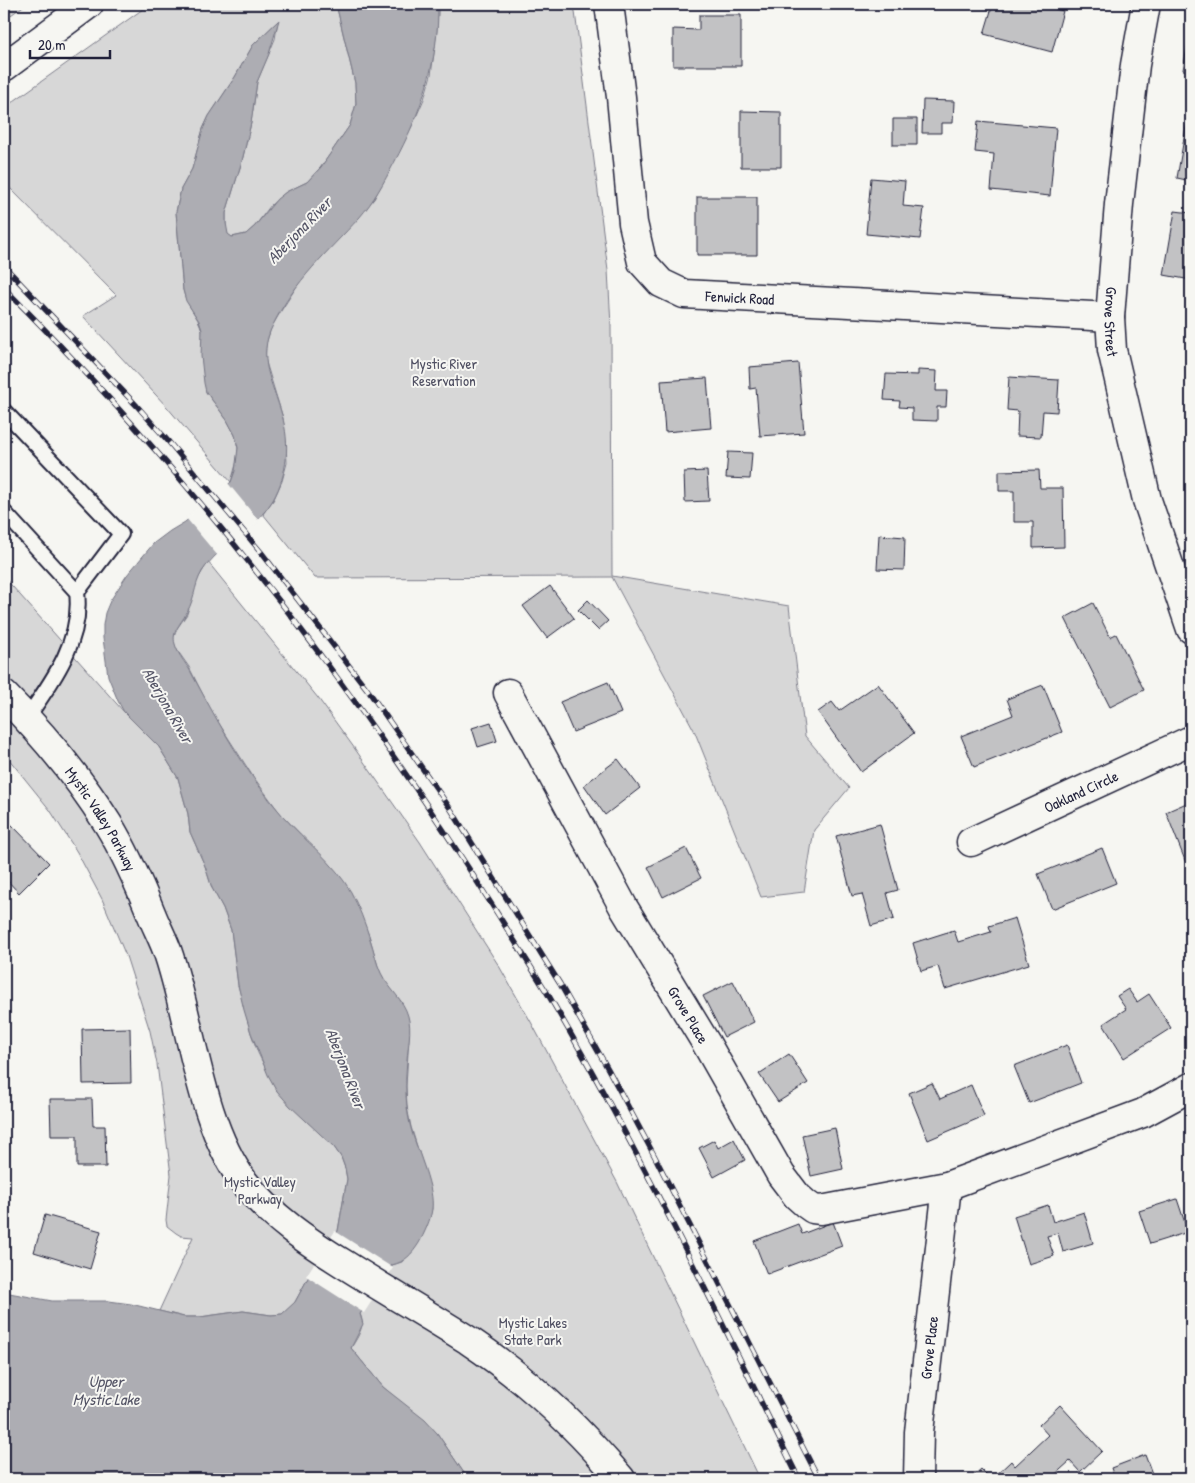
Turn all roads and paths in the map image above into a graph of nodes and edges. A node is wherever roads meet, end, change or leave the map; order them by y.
1 (89, 4) edge
2 (609, 4) edge
3 (1146, 4) edge
4 (4, 67) edge
5 (1110, 317) junction
6 (4, 411) edge
7 (4, 512) edge
8 (77, 592) junction
9 (1191, 630) edge
10 (508, 693) dead end
11 (4, 695) edge
12 (26, 719) junction
13 (1191, 740) edge
14 (970, 842) dead end
15 (1191, 1087) edge
16 (947, 1186) junction
17 (621, 1479) edge
18 (918, 1479) edge

1 - 4 street
2 - 5 street, Fenwick Road
3 - 5 street, Grove Street
5 - 9 street, Grove Street
6 - 8 lane
7 - 8 lane
8 - 12 lane
10 - 16 street, Grove Place
11 - 12 street, Mystic Valley Parkway
12 - 17 street, Mystic Valley Parkway
13 - 14 street, Oakland Circle
15 - 16 street, Grove Place
16 - 18 street, Grove Place

